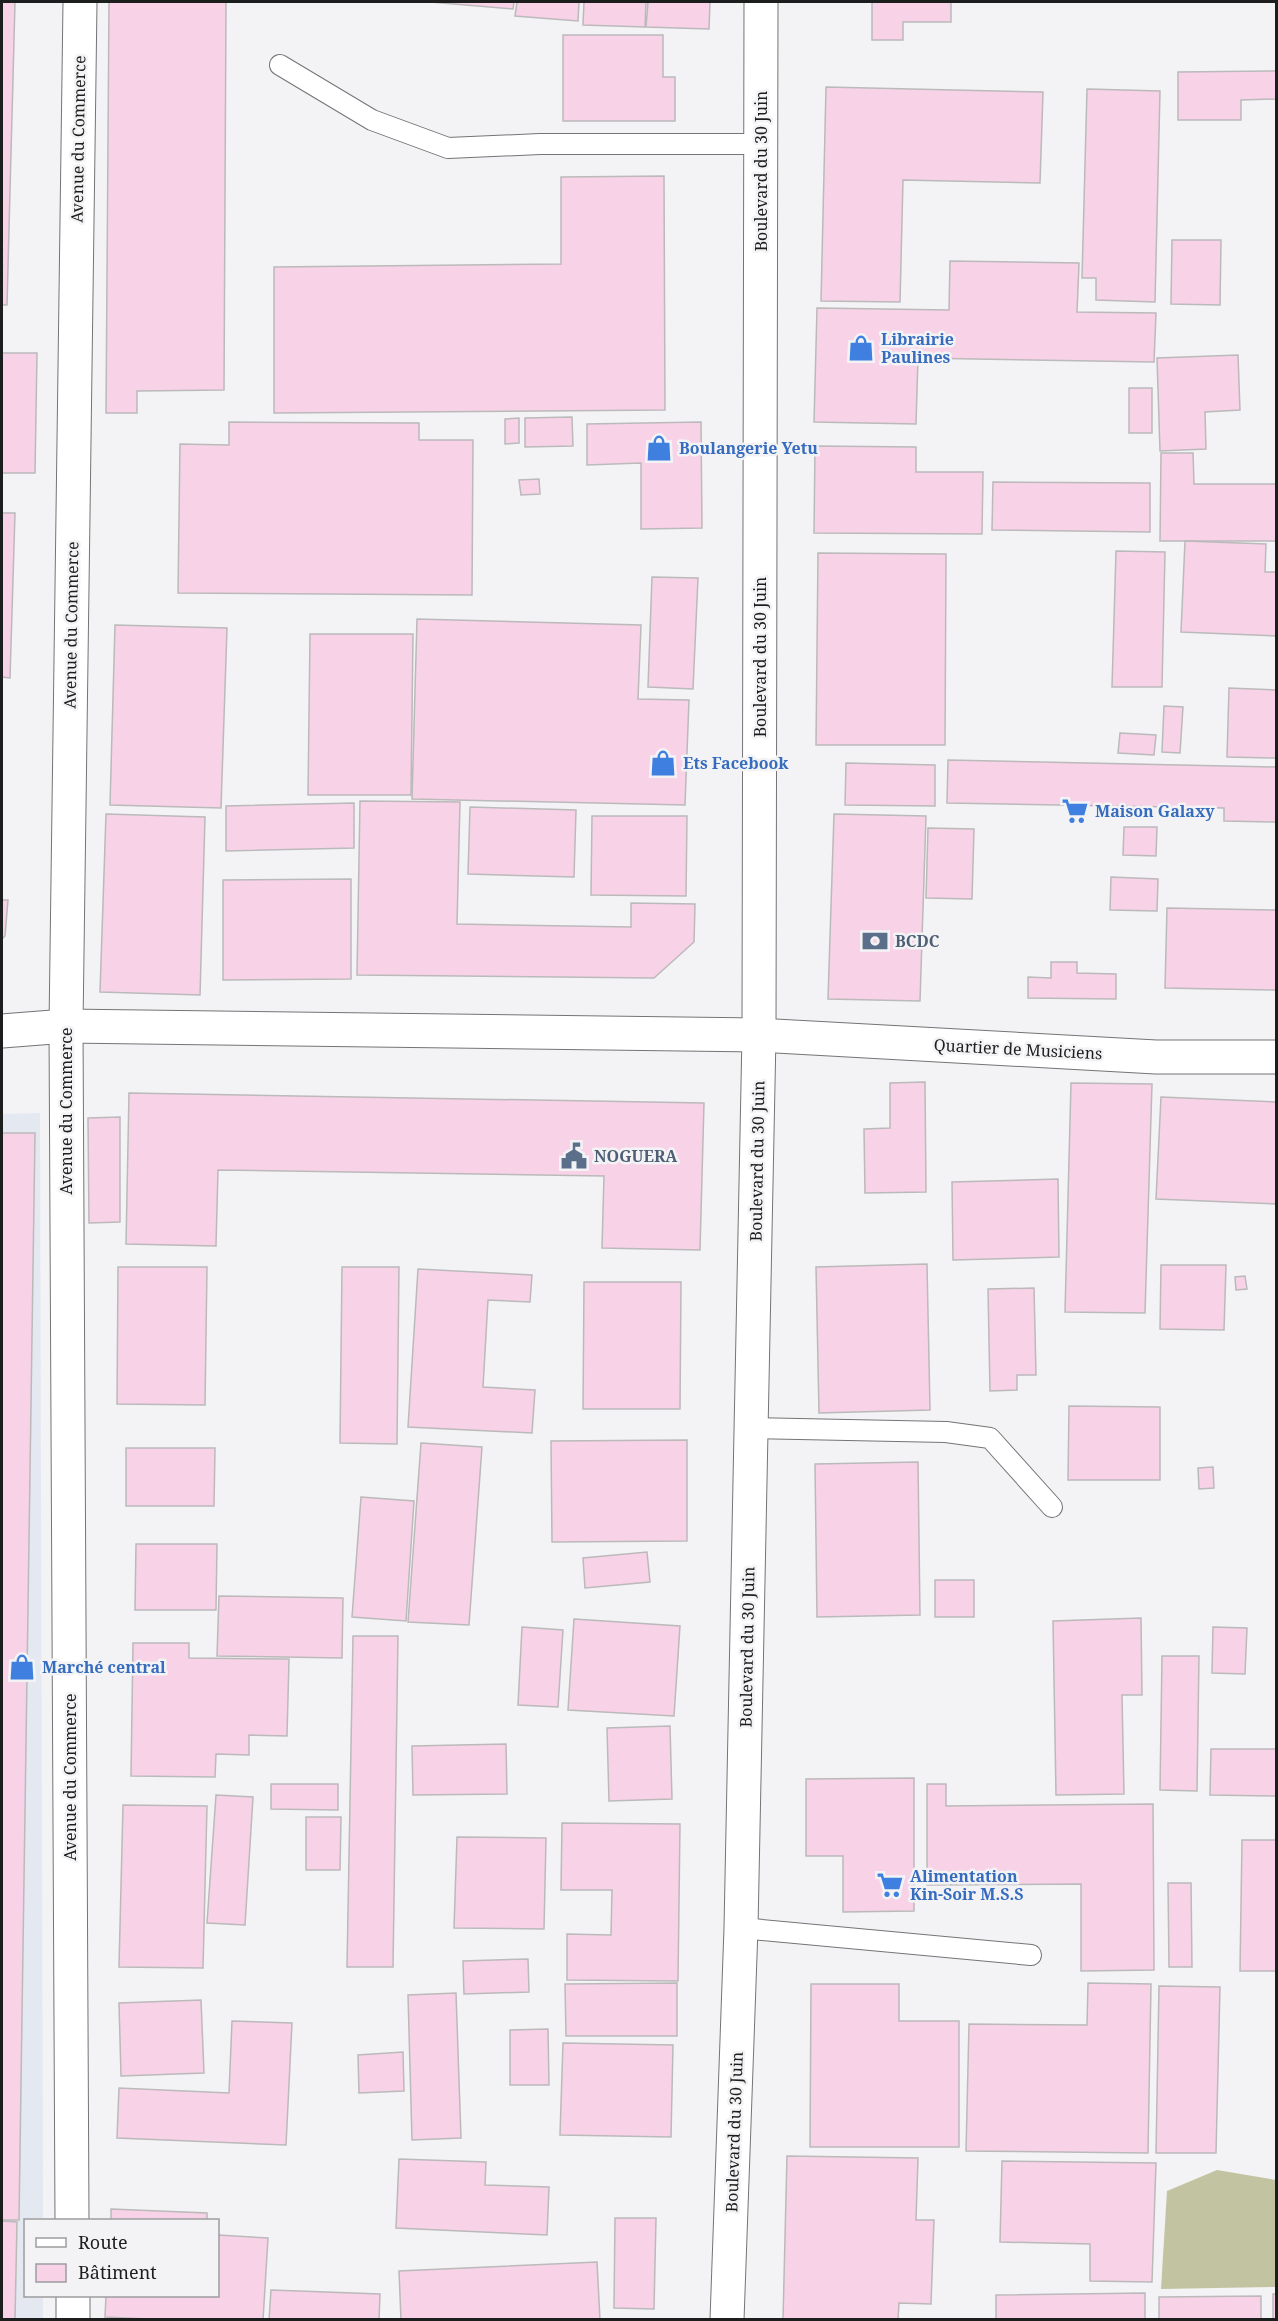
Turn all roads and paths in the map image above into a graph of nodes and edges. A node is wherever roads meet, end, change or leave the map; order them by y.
1 (80, 2) edge
2 (760, 2) edge
3 (280, 65) dead end
4 (762, 144) junction
5 (66, 1026) junction
6 (2, 1031) edge
7 (759, 1035) junction
8 (1276, 1057) edge
9 (752, 1428) junction
10 (1052, 1508) dead end
11 (741, 1928) junction
12 (1031, 1955) dead end
13 (72, 2219) edge
14 (73, 2297) edge
15 (73, 2319) edge
16 (727, 2319) edge

1 - 5 street, Avenue du Commerce
2 - 4 street, Boulevard du 30 Juin
3 - 4 lane
4 - 7 street, Boulevard du 30 Juin
5 - 6 street, Quartier de Musiciens
5 - 7 street, Quartier de Musiciens
5 - 13 street, Avenue du Commerce
7 - 8 street, Quartier de Musiciens
7 - 9 street, Boulevard du 30 Juin
9 - 10 lane
9 - 11 street, Boulevard du 30 Juin
11 - 12 lane
11 - 16 street, Boulevard du 30 Juin
14 - 15 street

